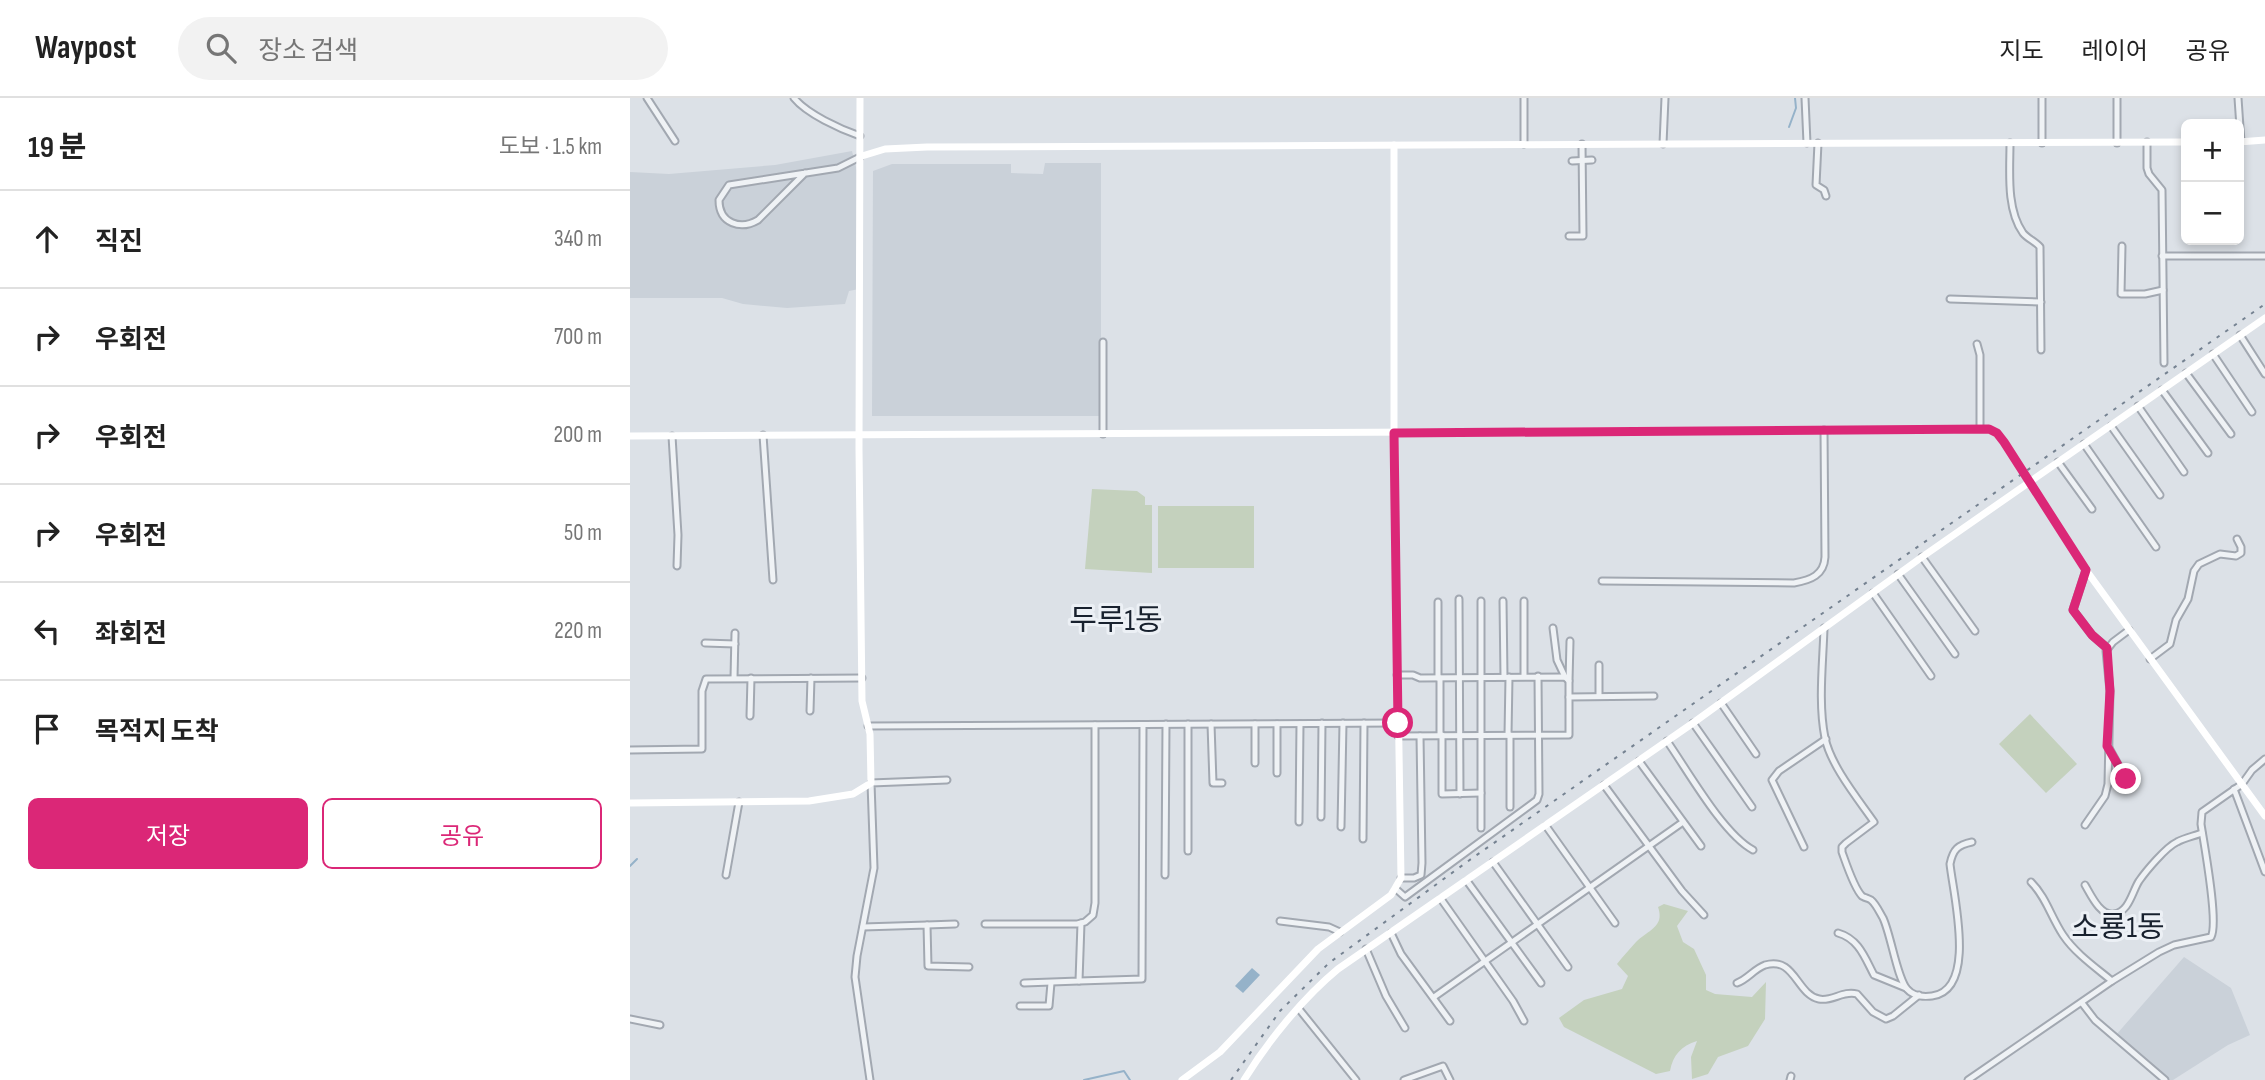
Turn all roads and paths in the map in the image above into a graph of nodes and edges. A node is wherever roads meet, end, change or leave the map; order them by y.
1 (647, 98) edge
2 (794, 98) edge
3 (860, 98) edge
4 (1524, 98) edge
5 (1665, 98) edge
6 (1805, 98) edge
7 (2042, 98) edge
8 (2117, 98) edge
9 (2238, 98) edge
10 (2239, 119) edge
11 (860, 136) junction
12 (2265, 140) edge
13 (675, 141) dead end
14 (2147, 142) junction
15 (2181, 142) edge
16 (2244, 142) edge
17 (1807, 143) junction
18 (1818, 143) junction
19 (2010, 143) junction
20 (2042, 143) junction
21 (2118, 143) junction
22 (1524, 144) junction
23 (1582, 144) junction
24 (1663, 144) junction
25 (1394, 145) junction
26 (862, 156) junction
27 (1582, 159) junction
28 (1592, 160) dead end
29 (1572, 161) dead end
30 (805, 173) junction
31 (1826, 196) dead end
32 (1569, 236) dead end
33 (2122, 246) dead end
34 (2162, 256) junction
35 (2265, 256) edge
36 (2163, 290) junction
37 (1950, 299) dead end
38 (2041, 302) junction
39 (2265, 318) edge
40 (2240, 335) junction
41 (1103, 342) dead end
42 (1977, 344) dead end
43 (2041, 350) dead end
44 (2213, 354) junction
45 (2164, 363) dead end
46 (2186, 373) junction
47 (2265, 374) edge
48 (2162, 390) junction
49 (2138, 406) junction
50 (2252, 412) dead end
51 (2110, 426) junction
52 (1980, 428) junction
53 (1824, 430) junction
54 (1394, 433) junction
55 (860, 434) junction
56 (1103, 434) junction
57 (2231, 434) dead end
58 (763, 435) junction
59 (630, 436) edge
60 (673, 436) junction
61 (2084, 444) junction
62 (2208, 453) dead end
63 (2058, 462) junction
64 (2184, 472) dead end
65 (2029, 483) junction
66 (2160, 495) dead end
67 (2092, 509) dead end
68 (2236, 539) dead end
69 (2157, 547) dead end
70 (1922, 557) junction
71 (677, 566) dead end
72 (2086, 570) junction
73 (1898, 574) junction
74 (773, 580) dead end
75 (1602, 581) dead end
76 (1873, 593) junction
77 (1459, 599) dead end
78 (1480, 601) dead end
79 (1503, 601) dead end
80 (1524, 601) dead end
81 (1438, 602) dead end
82 (1553, 628) dead end
83 (1824, 628) junction
84 (2129, 630) junction
85 (1975, 631) dead end
86 (735, 633) dead end
87 (1570, 641) dead end
88 (705, 643) dead end
89 (735, 644) junction
90 (2107, 648) junction
91 (1955, 654) dead end
92 (2150, 659) junction
93 (1599, 665) dead end
94 (1398, 675) junction
95 (1524, 676) junction
96 (1931, 676) dead end
97 (1460, 677) junction
98 (1480, 677) junction
99 (1506, 677) junction
100 (1538, 677) junction
101 (734, 678) junction
102 (751, 678) junction
103 (811, 678) junction
104 (862, 678) junction
105 (1439, 678) junction
106 (1567, 679) junction
107 (1569, 696) junction
108 (1599, 696) junction
109 (1654, 696) dead end
110 (1721, 703) junction
111 (810, 711) dead end
112 (750, 716) dead end
113 (1322, 723) junction
114 (1343, 723) junction
115 (1364, 723) junction
116 (1398, 723) junction
117 (1693, 723) junction
118 (1166, 724) junction
119 (1188, 724) junction
120 (1212, 724) junction
121 (1255, 724) junction
122 (1277, 724) junction
123 (1300, 724) junction
124 (1095, 725) junction
125 (1143, 725) junction
126 (868, 726) junction
127 (1441, 735) junction
128 (1459, 735) junction
129 (1480, 735) junction
130 (1509, 735) junction
131 (1539, 735) junction
132 (1398, 736) junction
133 (1420, 736) junction
134 (1826, 739) junction
135 (1667, 741) junction
136 (2107, 746) junction
137 (630, 750) edge
138 (1756, 754) dead end
139 (2265, 760) edge
140 (1639, 761) junction
141 (1255, 763) dead end
142 (1277, 774) dead end
143 (2126, 779) dead end
144 (947, 780) dead end
145 (871, 783) junction
146 (1222, 783) dead end
147 (2242, 784) junction
148 (1604, 785) junction
149 (2234, 789) junction
150 (1481, 793) junction
151 (1460, 794) junction
152 (739, 802) junction
153 (630, 803) edge
154 (1510, 807) dead end
155 (1752, 807) dead end
156 (2265, 816) edge
157 (1321, 817) dead end
158 (1299, 822) dead end
159 (1683, 822) junction
160 (2085, 825) dead end
161 (1546, 826) junction
162 (1341, 827) dead end
163 (1481, 828) dead end
164 (2202, 833) junction
165 (1363, 839) dead end
166 (1972, 842) dead end
167 (1649, 845) junction
168 (1701, 846) dead end
169 (1804, 847) dead end
170 (1753, 850) dead end
171 (1188, 851) dead end
172 (1493, 862) junction
173 (2265, 872) edge
174 (726, 875) dead end
175 (1165, 875) dead end
176 (1401, 878) junction
177 (1467, 881) junction
178 (2031, 882) dead end
179 (2085, 885) dead end
180 (1590, 887) junction
181 (1396, 889) junction
182 (1441, 899) junction
183 (1703, 915) dead end
184 (1280, 921) dead end
185 (1293, 922) junction
186 (1081, 923) junction
187 (1615, 923) dead end
188 (955, 924) dead end
189 (985, 924) dead end
190 (1537, 924) junction
191 (927, 925) junction
192 (863, 927) junction
193 (1291, 931) dead end
194 (1340, 932) junction
195 (1391, 933) junction
196 (1838, 933) dead end
197 (1511, 942) junction
198 (1366, 949) junction
199 (1485, 961) junction
200 (969, 967) dead end
201 (1568, 967) dead end
202 (1079, 981) junction
203 (2112, 981) junction
204 (1024, 983) dead end
205 (1051, 983) junction
206 (1541, 983) dead end
207 (1737, 983) dead end
208 (1906, 988) junction
209 (1919, 995) junction
210 (1434, 997) junction
211 (2082, 1003) junction
212 (1020, 1006) dead end
213 (1298, 1009) junction
214 (630, 1019) edge
215 (1450, 1021) dead end
216 (1524, 1021) dead end
217 (660, 1025) dead end
218 (1405, 1028) dead end
219 (870, 1080) edge
220 (1182, 1080) edge
221 (1244, 1080) edge
222 (1356, 1080) edge
223 (1404, 1080) edge
224 (1450, 1080) edge
225 (1968, 1080) edge
226 (2165, 1080) edge

1 - 13 street
2 - 11 street
3 - 11 street
4 - 22 street
5 - 24 street
6 - 17 street
7 - 20 street
8 - 21 street
9 - 10 street
11 - 26 street
12 - 16 street
14 - 15 street
14 - 21 street
14 - 34 street
17 - 18 street
17 - 24 street
18 - 19 street
18 - 31 street
19 - 20 street
19 - 38 street
20 - 21 street
22 - 23 street
22 - 25 street
23 - 24 street
23 - 27 street
25 - 26 street
25 - 54 street
26 - 30 street
26 - 55 street
27 - 28 street
27 - 29 street
27 - 32 street
30 - 30 street
33 - 36 street
34 - 35 street
34 - 36 street
36 - 45 street
37 - 38 street
38 - 43 street
39 - 40 street
40 - 44 street
40 - 47 street
41 - 56 street
42 - 52 street
44 - 46 street
44 - 50 street
46 - 48 street
46 - 57 street
48 - 49 street
48 - 62 street
49 - 51 street
49 - 64 street
51 - 61 street
51 - 66 street
52 - 53 street
52 - 65 street
53 - 54 street
53 - 75 street
54 - 56 street
54 - 94 street
55 - 56 street
55 - 58 street
55 - 104 street
58 - 60 street
58 - 74 street
59 - 60 street
60 - 71 street
61 - 63 street
61 - 69 street
63 - 65 street
63 - 67 street
65 - 70 street
65 - 72 street
68 - 92 street
70 - 73 street
70 - 85 street
72 - 84 street
72 - 90 street
73 - 76 street
73 - 91 street
76 - 83 street
76 - 96 street
77 - 97 street
78 - 98 street
79 - 99 street
80 - 95 street
81 - 105 street
82 - 106 street
83 - 110 street
83 - 134 street
84 - 90 street
84 - 92 street
86 - 89 street
87 - 106 street
88 - 89 street
89 - 101 street
90 - 136 street
92 - 147 street
93 - 108 street
94 - 105 street
94 - 116 street
95 - 99 street
95 - 100 street
97 - 98 street
97 - 105 street
97 - 128 street
98 - 99 street
98 - 129 street
99 - 130 street
100 - 106 street
100 - 131 street
101 - 102 street
101 - 137 street
102 - 103 street
102 - 112 street
103 - 104 street
103 - 111 street
104 - 126 street
105 - 127 street
106 - 107 street
107 - 108 street
107 - 131 street
108 - 109 street
110 - 117 street
110 - 138 street
113 - 114 street
113 - 123 street
113 - 157 street
114 - 115 street
114 - 162 street
115 - 116 street
115 - 165 street
116 - 132 street
117 - 135 street
117 - 155 street
118 - 119 street
118 - 125 street
118 - 175 street
119 - 120 street
119 - 171 street
120 - 121 street
120 - 146 street
121 - 122 street
121 - 141 street
122 - 123 street
122 - 142 street
123 - 158 street
124 - 125 street
124 - 126 street
124 - 186 street
125 - 202 street
126 - 145 street
127 - 128 street
127 - 133 street
127 - 151 street
128 - 129 street
128 - 151 street
129 - 130 street
129 - 150 street
130 - 131 street
130 - 154 street
131 - 181 street
132 - 133 street
132 - 176 street
133 - 176 street
134 - 169 street
134 - 208 street
135 - 140 street
135 - 170 street
136 - 143 street
136 - 160 street
139 - 147 street
140 - 148 street
140 - 159 street
144 - 145 street
145 - 152 street
145 - 192 street
147 - 149 street
147 - 156 street
148 - 161 street
148 - 167 street
149 - 164 street
149 - 173 street
150 - 151 street
150 - 163 street
152 - 153 street
152 - 174 street
159 - 167 street
159 - 168 street
161 - 172 street
161 - 180 street
164 - 179 street
164 - 203 street
166 - 209 street
167 - 180 street
167 - 183 street
172 - 177 street
172 - 190 street
176 - 181 street
177 - 182 street
177 - 197 street
178 - 203 street
180 - 187 street
180 - 190 street
181 - 194 street
182 - 195 street
182 - 199 street
184 - 185 street
185 - 193 street
185 - 194 street
186 - 189 street
186 - 202 street
188 - 191 street
190 - 197 street
190 - 201 street
191 - 192 street
191 - 200 street
192 - 219 street
194 - 220 street
195 - 198 street
195 - 210 street
196 - 208 street
197 - 199 street
197 - 206 street
198 - 213 street
198 - 218 street
199 - 210 street
199 - 216 street
202 - 205 street
203 - 211 street
204 - 205 street
205 - 212 street
207 - 209 street
208 - 209 street
210 - 215 street
211 - 225 street
211 - 226 street
213 - 221 street
213 - 222 street
214 - 217 street
223 - 224 street

